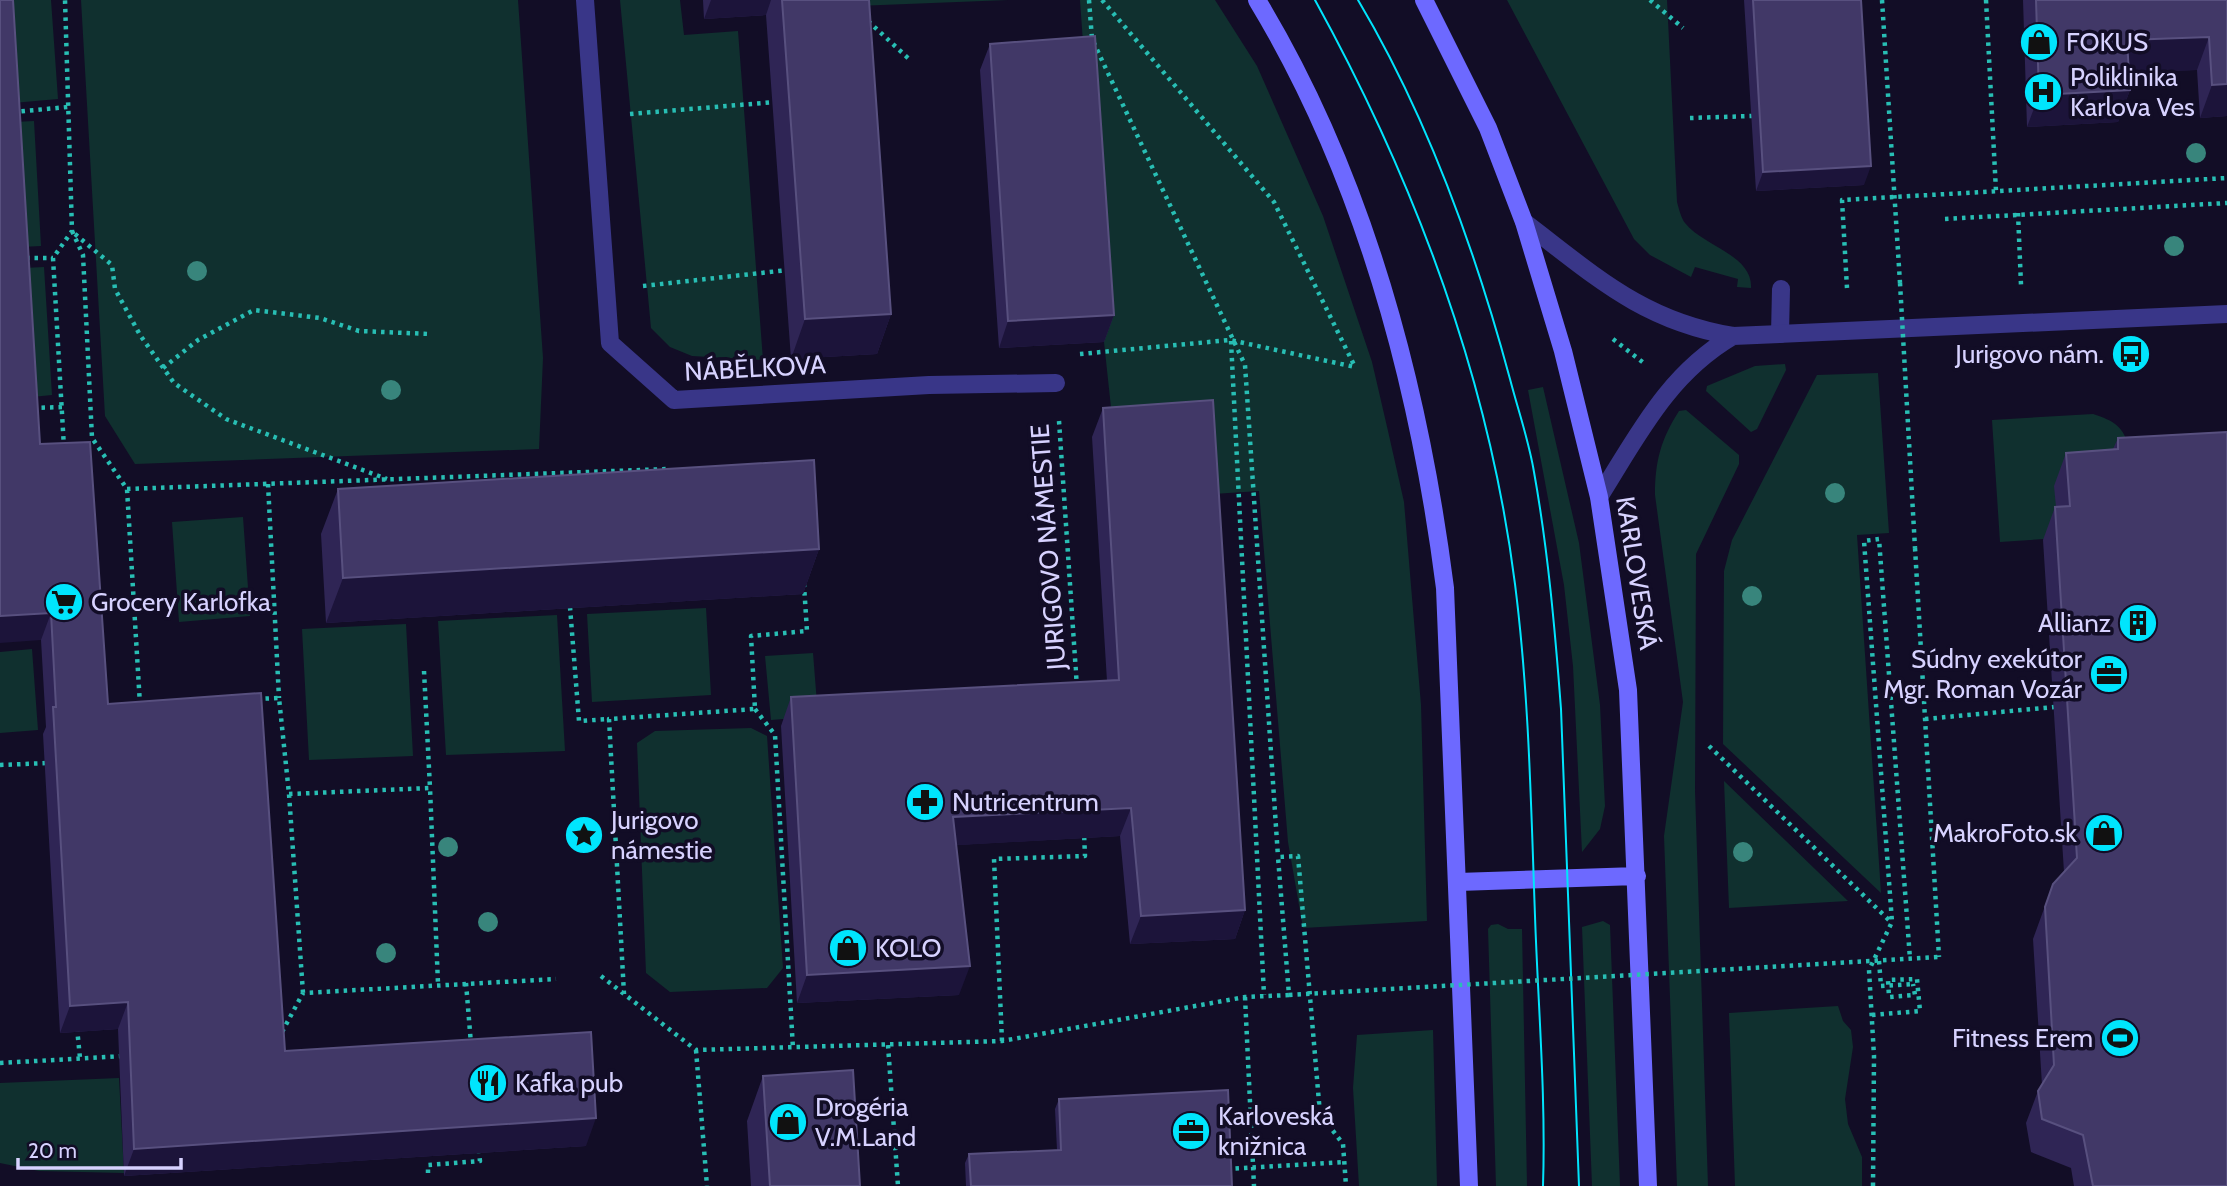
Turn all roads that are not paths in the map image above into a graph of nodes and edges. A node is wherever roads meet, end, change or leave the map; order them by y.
1 (585, 0) edge
2 (1257, 0) edge
3 (1424, 0) edge
4 (1524, 222) junction
5 (1781, 289) dead end
6 (2227, 314) edge
7 (1780, 334) junction
8 (1733, 336) junction
9 (1056, 383) road end
10 (1599, 496) junction
11 (1637, 876) junction
12 (1458, 882) junction
13 (1469, 1186) edge
14 (1648, 1186) edge

1 - 9 street, NÁBĚLKOVA
2 - 12 main road
3 - 4 main road, KARLOVESKÁ
4 - 8 street
4 - 10 main road, KARLOVESKÁ
5 - 7 street
6 - 7 street
7 - 8 street
8 - 10 street
10 - 11 main road, KARLOVESKÁ
11 - 12 main road
11 - 14 main road, KARLOVESKÁ
12 - 13 main road

